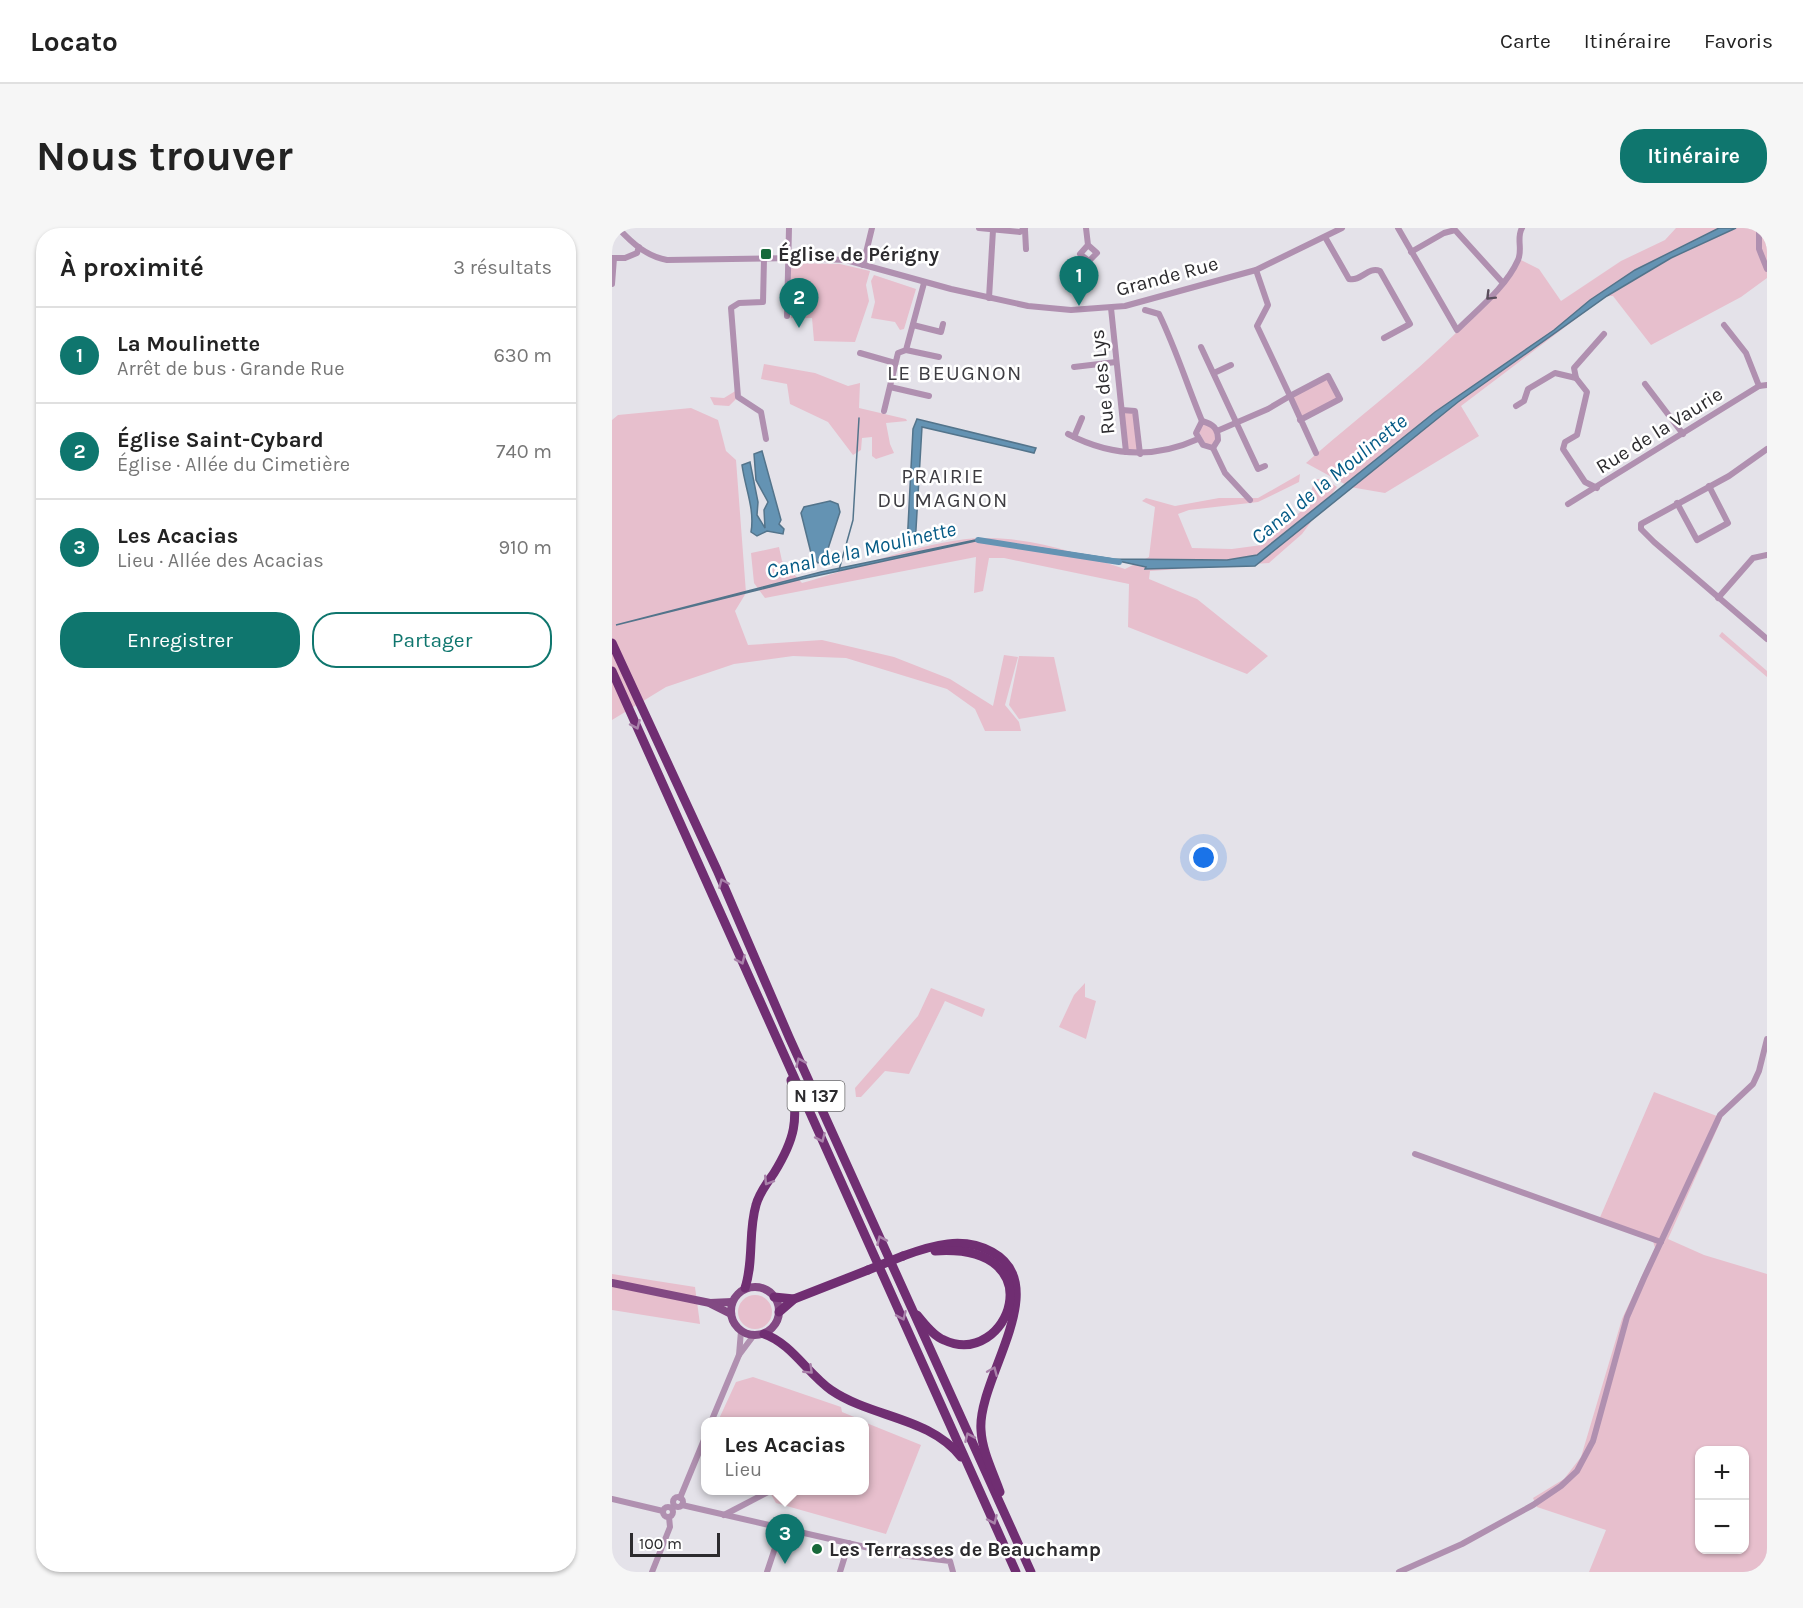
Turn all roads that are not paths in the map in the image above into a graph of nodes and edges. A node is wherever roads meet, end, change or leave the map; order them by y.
1 (618, 228) edge
2 (789, 228) edge
3 (872, 228) edge
4 (979, 228) edge
5 (1086, 228) edge
6 (1342, 228) edge
7 (1398, 228) edge
8 (1522, 228) edge
9 (1759, 228) edge
10 (1025, 229) edge
11 (993, 230) junction
12 (1325, 237) junction
13 (1088, 245) dead end
14 (639, 248) junction
15 (1026, 249) dead end
16 (1411, 252) junction
17 (613, 258) edge
18 (764, 258) junction
19 (788, 258) junction
20 (863, 265) junction
21 (1767, 269) edge
22 (1256, 270) junction
23 (924, 283) junction
24 (1503, 283) junction
25 (612, 284) edge
26 (989, 298) junction
27 (1159, 298) junction
28 (1111, 308) junction
29 (1145, 310) dead end
30 (1159, 314) junction
31 (787, 316) dead end
32 (943, 324) dead end
33 (913, 325) junction
34 (1724, 325) dead end
35 (1604, 334) dead end
36 (1384, 338) dead end
37 (1201, 347) dead end
38 (906, 350) junction
39 (860, 353) dead end
40 (939, 357) dead end
41 (1116, 362) junction
42 (895, 363) junction
43 (1231, 365) dead end
44 (1074, 367) dead end
45 (1214, 373) junction
46 (1576, 378) junction
47 (1645, 384) dead end
48 (1767, 385) edge
49 (1759, 386) junction
50 (890, 387) junction
51 (929, 396) dead end
52 (1290, 396) junction
53 (1516, 406) dead end
54 (1122, 410) junction
55 (884, 411) dead end
56 (1082, 418) dead end
57 (1300, 420) junction
58 (1202, 422) junction
59 (1236, 422) junction
60 (1217, 431) junction
61 (1683, 434) junction
62 (766, 438) dead end
63 (1198, 439) junction
64 (1213, 448) junction
65 (1767, 449) edge
66 (1126, 453) junction
67 (1316, 453) dead end
68 (1140, 454) junction
69 (1265, 466) dead end
70 (1708, 486) junction
71 (1597, 488) junction
72 (1250, 500) dead end
73 (1677, 503) junction
74 (1568, 504) dead end
75 (1767, 555) edge
76 (1719, 598) junction
77 (1767, 639) edge
78 (612, 643) edge
79 (612, 671) edge
80 (1767, 1039) edge
81 (789, 1066) junction
82 (1415, 1154) dead end
83 (1661, 1242) junction
84 (908, 1254) junction
85 (612, 1283) edge
86 (745, 1288) junction
87 (774, 1297) junction
88 (794, 1299) junction
89 (732, 1302) junction
90 (710, 1303) junction
91 (912, 1310) junction
92 (779, 1312) junction
93 (731, 1314) junction
94 (741, 1331) junction
95 (759, 1335) junction
96 (739, 1355) junction
97 (713, 1417) edge
98 (701, 1445) edge
99 (970, 1469) junction
100 (762, 1495) edge
101 (612, 1499) edge
102 (673, 1507) junction
103 (724, 1515) junction
104 (782, 1527) junction
105 (849, 1543) junction
106 (1019, 1548) junction
107 (652, 1572) edge
108 (766, 1572) edge
109 (840, 1572) edge
110 (953, 1572) edge
111 (1016, 1572) edge
112 (1031, 1572) edge
113 (1399, 1572) edge

1 - 14 street, Grande Rue
2 - 19 street
3 - 20 street
4 - 11 street
5 - 13 street
6 - 12 street, Grande Rue
7 - 16 street
8 - 24 street
9 - 21 street
10 - 11 street
10 - 15 street
11 - 26 street
12 - 22 street, Grande Rue
12 - 36 street
14 - 17 street
14 - 18 street, Grande Rue
16 - 24 street
24 -> 16 street
17 - 25 street
18 - 19 street, Grande Rue
18 - 62 street
19 - 20 street, Grande Rue
19 - 31 street
20 - 23 street, Grande Rue
22 - 27 street, Grande Rue
22 - 52 street
23 - 26 street, Grande Rue
23 - 33 street
26 - 28 street, Grande Rue
27 - 28 street, Grande Rue
27 - 30 street
28 - 41 street, Rue des Lys
29 - 30 street
30 - 58 street
32 - 33 street
33 - 38 street
34 - 49 street
35 - 46 street
37 - 45 street
38 - 40 street
38 - 42 street
39 - 42 street
41 - 44 street
41 - 54 street, Rue des Lys
42 - 50 street
43 - 45 street
45 - 59 street
46 - 53 street
46 - 71 street
47 - 61 street
48 - 49 street, Rue de la Vaurie
49 - 61 street, Rue de la Vaurie
50 - 51 street
50 - 55 street
52 - 57 street
52 - 57 street
52 - 59 street
54 - 66 street, Rue des Lys
54 - 68 street
56 - 66 street
57 - 67 street
58 - 60 street
58 - 63 street
59 - 60 street
59 - 69 street
60 - 64 street
61 - 71 street, Rue de la Vaurie
63 - 64 street
63 - 68 street
64 - 72 street
65 - 70 street
66 - 68 street
70 - 73 street
70 - 73 street
71 - 74 street, Rue de la Vaurie
73 - 76 street
75 - 76 street
76 - 77 street
91 -> 78 highway, N 137
79 -> 81 highway, N 137
80 - 83 street
81 -> 86 highway
81 -> 99 highway, N 137
82 - 83 street
83 - 113 street
84 - 88 highway, bridge
84 - 91 highway
106 -> 84 highway
85 - 90 main road
86 - 87 main road
86 - 89 main road
87 - 88 highway
87 - 92 main road
88 - 92 highway
89 - 90 main road
89 - 93 main road
90 - 93 main road
106 -> 91 highway, N 137
92 - 95 main road
93 - 94 main road
94 - 95 main road
94 - 96 street
95 - 96 street
95 -> 99 highway
96 - 97 street
98 - 102 street
99 -> 111 highway, N 137
100 - 103 street
101 - 102 street
102 - 103 street
102 - 107 street
103 - 104 street
104 - 105 street
104 - 108 street
105 - 109 street
105 - 110 street
106 - 112 highway, N 137

